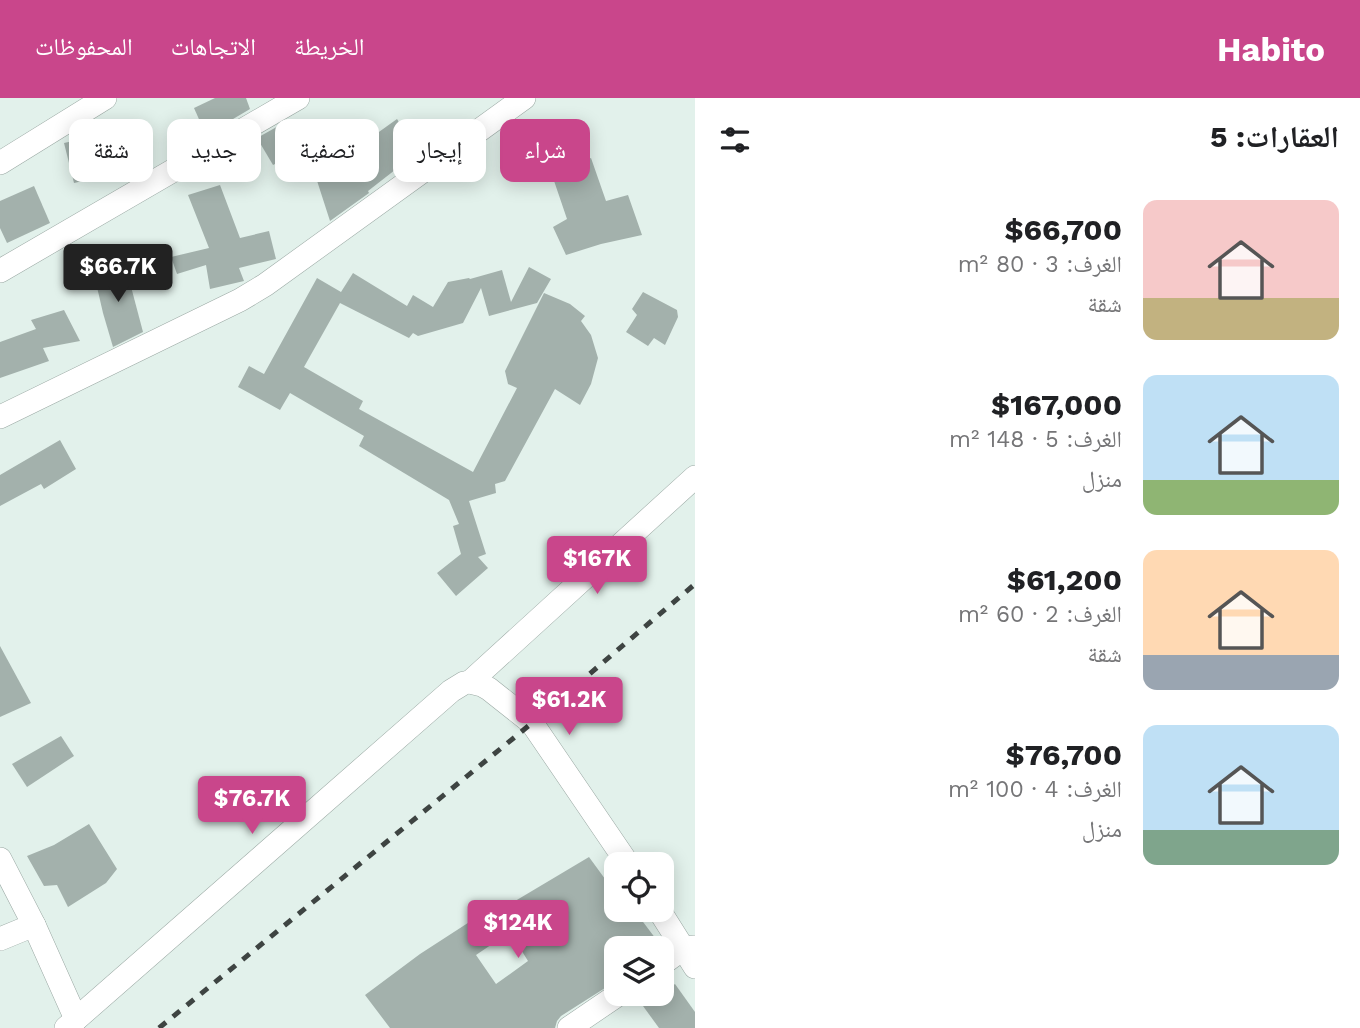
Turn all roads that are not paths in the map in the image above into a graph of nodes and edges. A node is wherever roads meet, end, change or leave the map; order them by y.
1 (105, 98) edge
2 (298, 98) edge
3 (524, 98) edge
4 (0, 163) edge
5 (0, 271) edge
6 (0, 417) edge
7 (695, 477) edge
8 (470, 682) junction
9 (620, 852) edge
10 (0, 859) edge
11 (668, 922) edge
12 (34, 925) junction
13 (0, 939) edge
14 (691, 954) edge
15 (674, 960) edge
16 (604, 1004) edge
17 (71, 1024) edge
18 (569, 1028) edge

1 - 4 street
2 - 5 street
3 - 6 street
7 - 8 street
8 - 9 street
8 - 17 street
10 - 12 street
11 - 14 street
12 - 13 street
12 - 17 street
14 - 15 street
16 - 18 street

